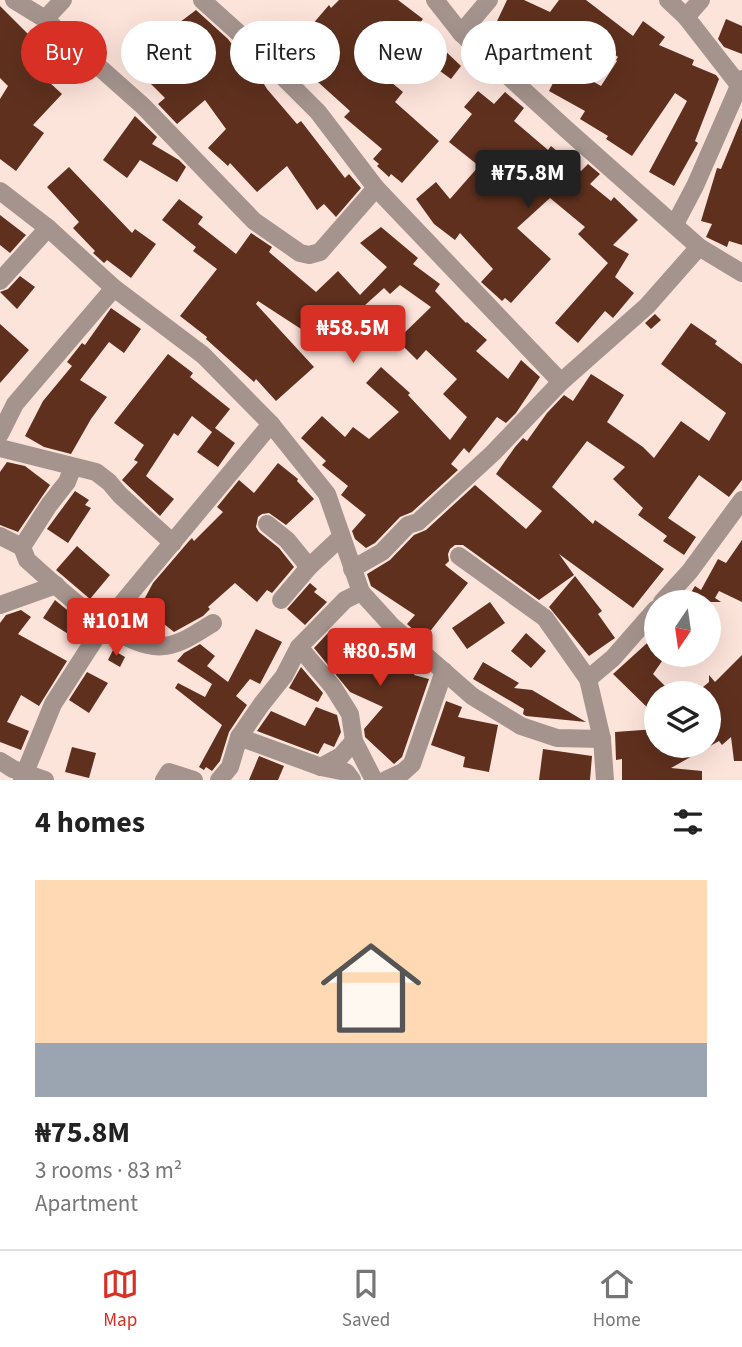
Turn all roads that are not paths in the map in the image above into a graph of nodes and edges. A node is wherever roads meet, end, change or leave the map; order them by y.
1 (13, 0) edge
2 (63, 0) edge
3 (202, 0) edge
4 (435, 0) edge
5 (489, 0) edge
6 (668, 0) edge
7 (701, 0) edge
8 (686, 16) junction
9 (45, 19) junction
10 (471, 21) edge
11 (461, 33) edge
12 (518, 84) edge
13 (741, 84) edge
14 (376, 188) junction
15 (0, 191) edge
16 (675, 224) junction
17 (48, 228) junction
18 (699, 247) junction
19 (742, 273) edge
20 (0, 281) edge
21 (114, 288) junction
22 (561, 382) junction
23 (271, 424) junction
24 (0, 434) edge
25 (0, 448) edge
26 (73, 467) junction
27 (742, 500) edge
28 (267, 524) dead end
29 (0, 536) edge
30 (341, 537) junction
31 (173, 543) junction
32 (22, 547) junction
33 (459, 556) dead end
34 (309, 567) junction
35 (352, 569) junction
36 (56, 585) junction
37 (673, 590) edge
38 (361, 592) junction
39 (281, 600) dead end
40 (0, 604) edge
41 (644, 622) edge
42 (213, 623) dead end
43 (104, 625) junction
44 (299, 646) junction
45 (444, 671) junction
46 (588, 679) junction
47 (239, 737) junction
48 (602, 739) junction
49 (354, 741) junction
50 (0, 761) edge
51 (321, 767) junction
52 (23, 776) edge
53 (229, 777) edge
54 (45, 780) edge
55 (164, 780) edge
56 (194, 780) edge
57 (352, 780) edge
58 (374, 780) edge
59 (386, 780) edge
60 (605, 780) edge

1 - 9 street
2 - 9 street
3 - 14 street
4 - 11 street
5 - 10 street
6 - 8 street
7 - 8 street
8 - 13 street
9 - 14 street
12 - 16 street
13 - 16 street
14 - 22 street
15 - 17 street
16 - 18 street
17 - 20 street
17 - 21 street
18 - 19 street
18 - 22 street
21 - 23 street
21 - 24 street
22 - 35 street
23 - 30 street
23 - 31 street
25 - 26 street
26 - 31 street
26 - 32 street
27 - 37 street
28 - 34 street
29 - 32 street
30 - 34 street
30 - 35 street
31 - 43 street
32 - 36 street
33 - 46 street
34 - 39 street
35 - 38 street
36 - 40 street
36 - 43 street
38 - 44 street
38 - 45 street
41 - 46 street
42 - 43 street
43 - 52 street
44 - 47 street
44 - 49 street
45 - 48 street
45 - 59 street
46 - 48 street
47 - 51 street
47 - 53 street
48 - 60 street
49 - 51 street
49 - 58 street
50 - 52 street
51 - 57 street
52 - 54 street
55 - 56 street

